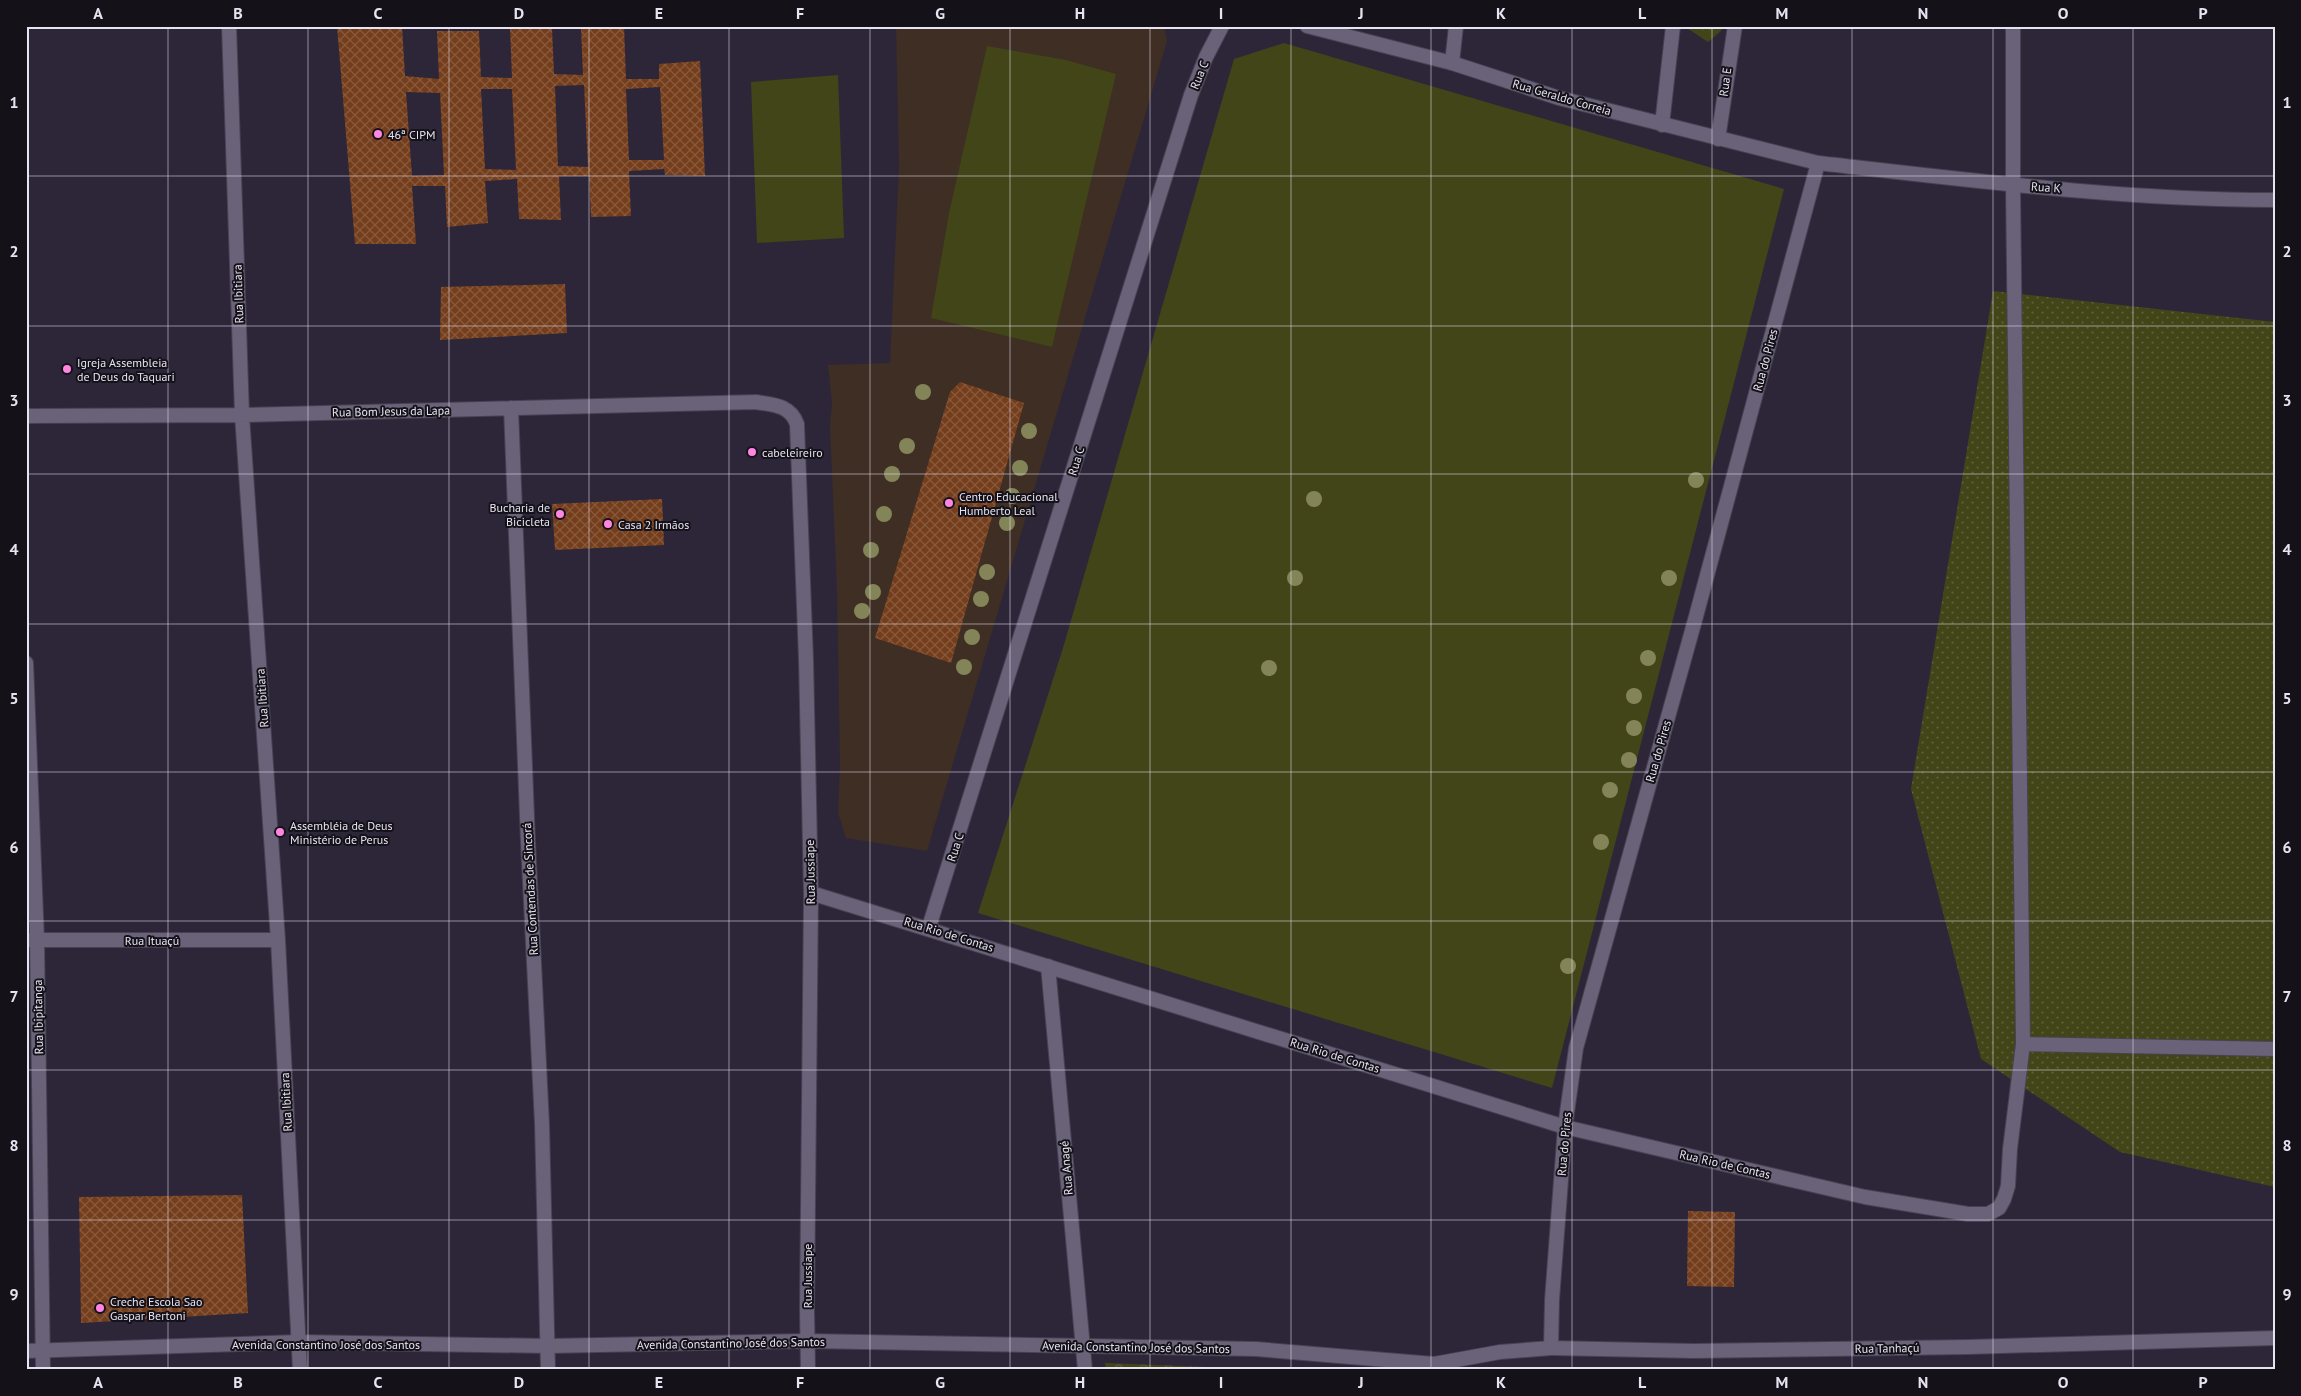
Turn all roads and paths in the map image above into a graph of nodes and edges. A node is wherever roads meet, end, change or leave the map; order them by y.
1 (229, 26) edge
2 (1222, 26) edge
3 (1307, 26) edge
4 (1456, 26) edge
5 (1673, 26) edge
6 (1735, 26) edge
7 (2013, 26) edge
8 (1452, 63) junction
9 (1662, 125) junction
10 (1718, 139) junction
11 (1818, 163) junction
12 (2013, 185) junction
13 (2275, 200) edge
14 (756, 402) joint
15 (511, 408) junction
16 (242, 415) junction
17 (26, 416) edge
18 (26, 664) edge
19 (811, 893) junction
20 (928, 927) junction
21 (32, 940) edge
22 (278, 940) junction
23 (1048, 966) junction
24 (2023, 1044) junction
25 (2275, 1049) edge
26 (1565, 1127) junction
27 (2275, 1338) edge
28 (807, 1341) junction
29 (298, 1342) junction
30 (548, 1346) junction
31 (1082, 1346) junction
32 (1551, 1348) junction
33 (43, 1351) junction
34 (26, 1352) edge
35 (1434, 1364) junction
36 (43, 1370) edge
37 (300, 1370) edge
38 (548, 1370) edge
39 (808, 1370) edge
40 (1085, 1370) edge
41 (1418, 1370) edge

1 - 16 street, Rua Ibitiara
2 - 20 street, Rua C
3 - 8 street, Rua Geraldo Correia
4 - 8 street
5 - 9 street
6 - 10 street, Rua E
7 - 12 street
8 - 9 street, Rua Geraldo Correia
9 - 10 street, Rua Geraldo Correia
10 - 11 street, Rua Geraldo Correia
11 - 12 street, Rua K
11 - 26 street, Rua do Pires
12 - 13 street, Rua K
12 - 24 street
14 - 15 street, Rua Bom Jesus da Lapa
14 - 19 street, Rua Jussiape
15 - 16 street, Rua Bom Jesus da Lapa
15 - 30 street, Rua Contendas de Sincorá
16 - 17 street, Rua Bom Jesus da Lapa
16 - 22 street, Rua Ibitiara
18 - 21 street, Rua Ibipitanga
19 - 20 street, Rua Rio de Contas
19 - 28 street, Rua Jussiape
20 - 23 street, Rua Rio de Contas
21 - 22 street, Rua Ituaçú
21 - 33 street, Rua Ibipitanga
22 - 29 street, Rua Ibitiara
23 - 26 street, Rua Rio de Contas
23 - 31 street, Rua Anagé
24 - 25 street
24 - 26 street, Rua Rio de Contas
26 - 32 street, Rua do Pires
27 - 32 street, Rua Tanhaçú
28 - 30 street, Avenida Constantino José dos Santos
28 - 31 street, Avenida Constantino José dos Santos
28 - 39 street, Rua Jussiape
29 - 30 street, Avenida Constantino José dos Santos
29 - 33 street, Avenida Constantino José dos Santos
29 - 37 street, Rua Ibitiara
30 - 38 street, Rua Contendas de Sincorá
31 - 35 street, Avenida Constantino José dos Santos
31 - 40 street, Rua Anagé
32 - 35 street, Rua Tanhaçú
33 - 34 street, Avenida Constantino José dos Santos
33 - 36 street, Rua Ibipitanga
35 - 41 street

